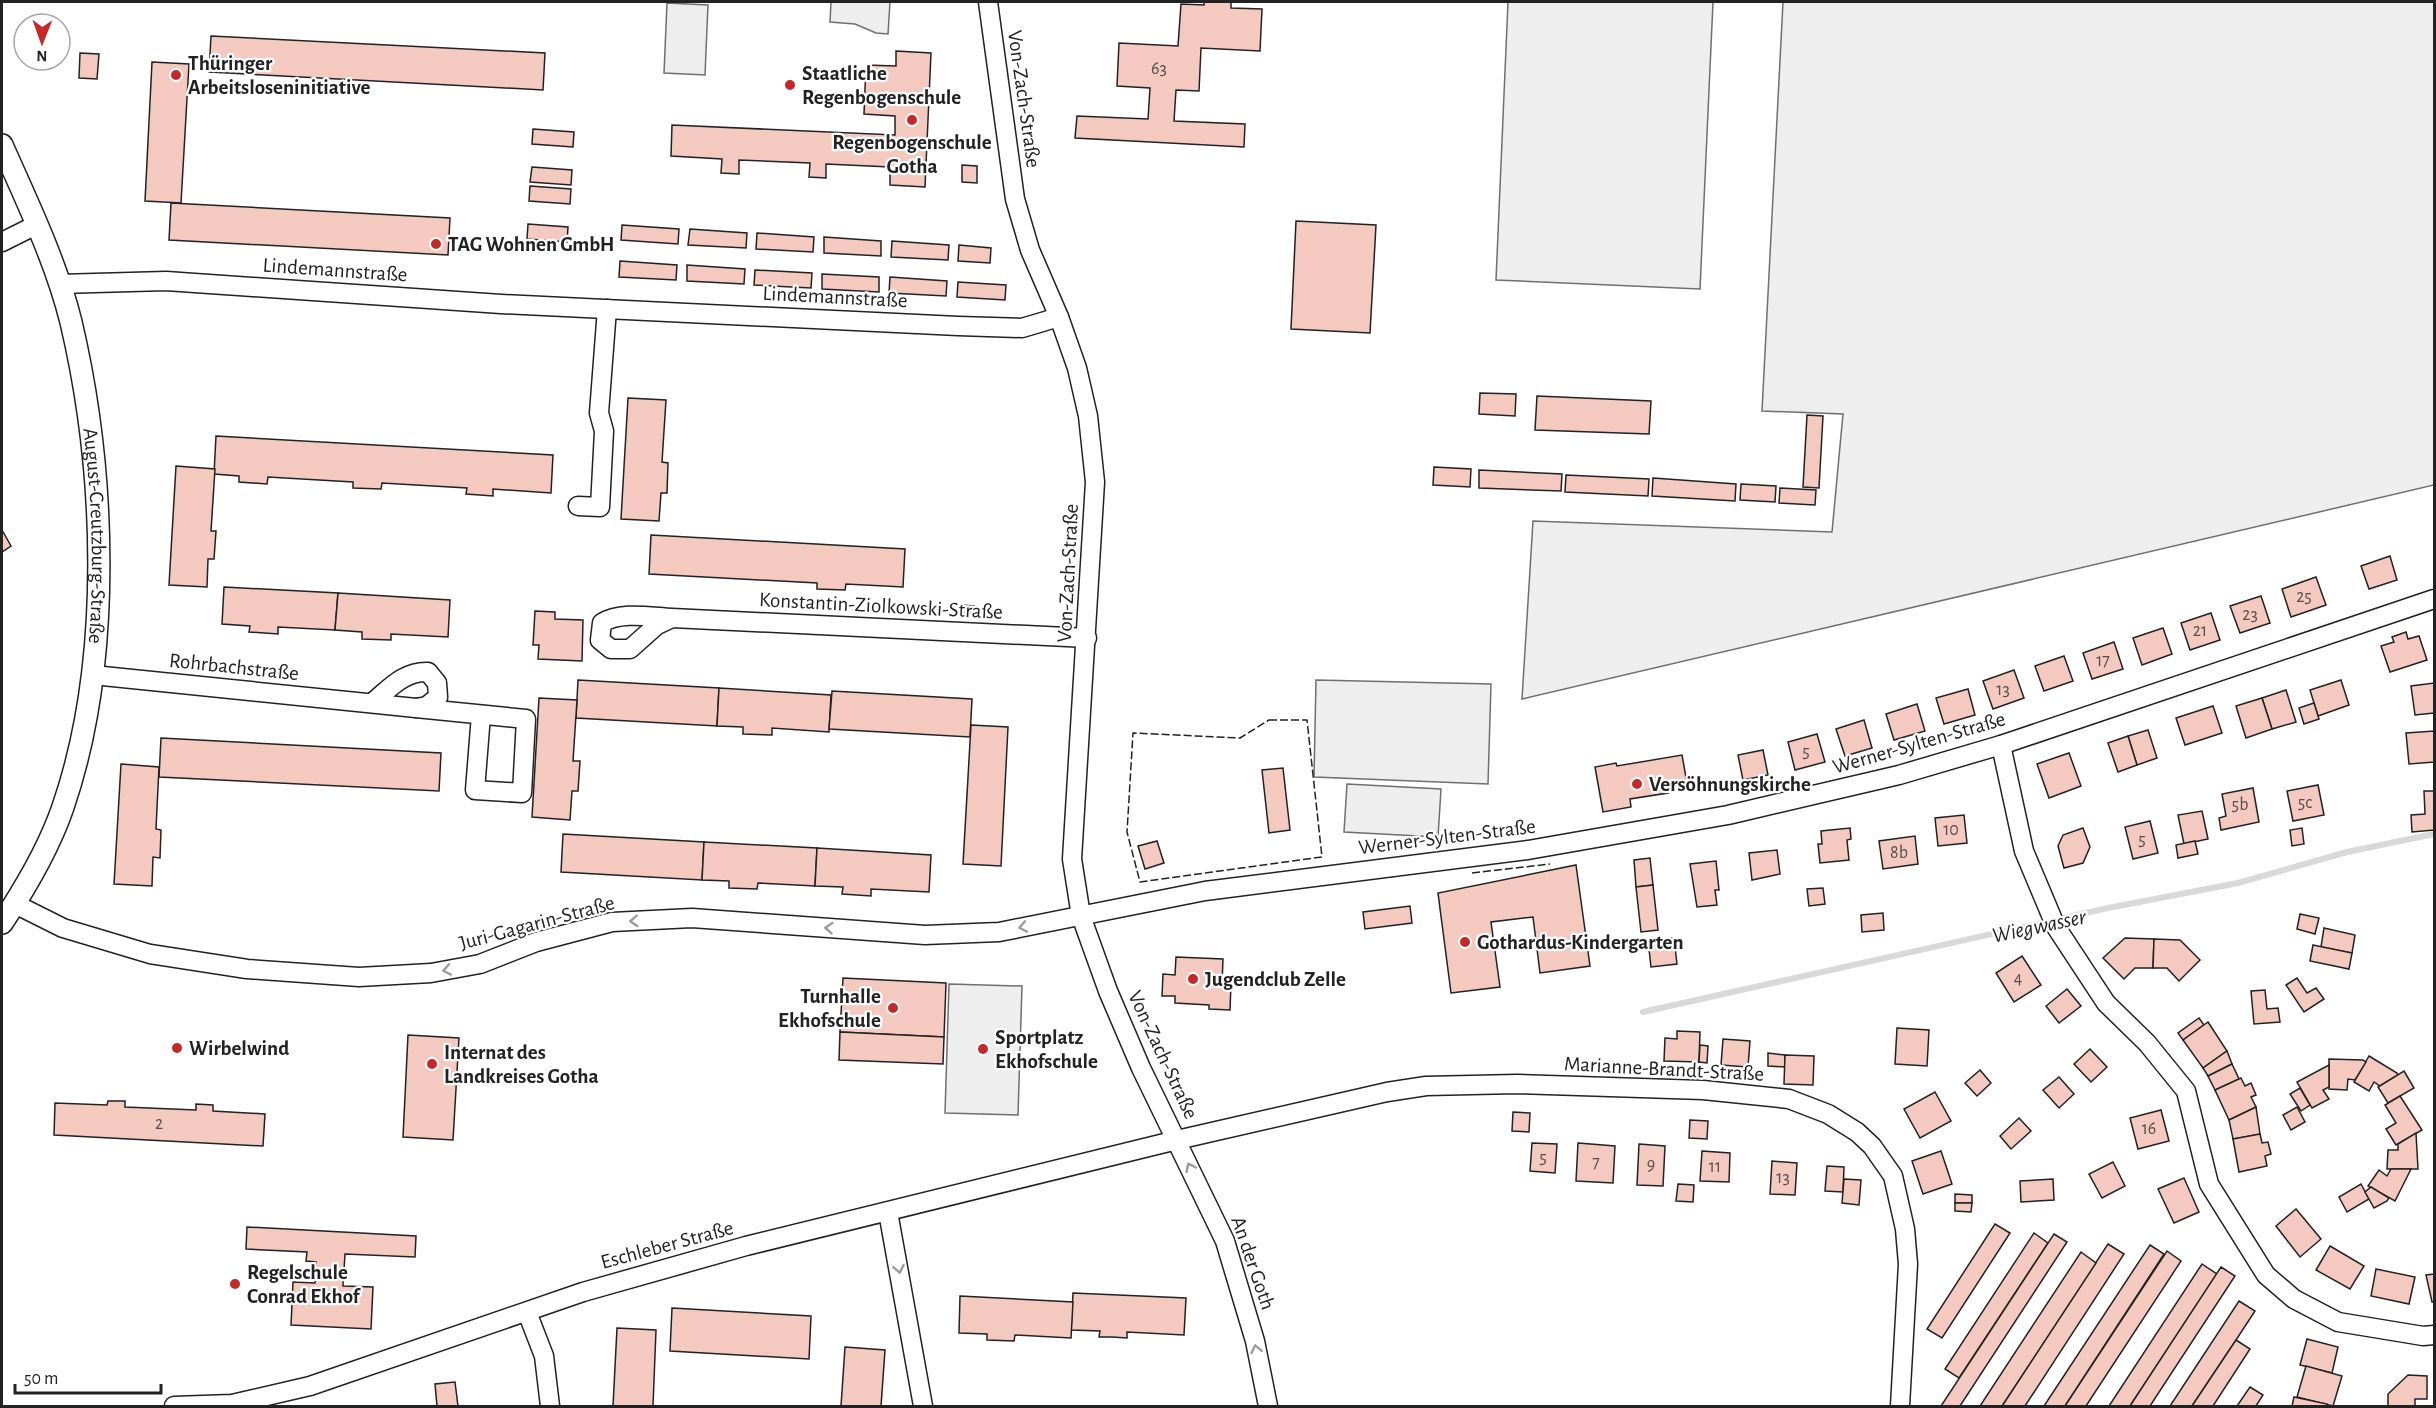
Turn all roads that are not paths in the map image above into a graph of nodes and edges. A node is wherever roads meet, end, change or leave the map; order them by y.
1 (988, 2) edge
2 (2, 145) edge
3 (36, 225) junction
4 (2, 242) edge
5 (59, 284) junction
6 (607, 309) junction
7 (1059, 317) junction
8 (578, 506) dead end
9 (2434, 599) edge
10 (672, 618) dead end
11 (1087, 638) junction
12 (93, 675) junction
13 (372, 703) junction
14 (416, 708) junction
15 (481, 715) junction
16 (2001, 745) junction
17 (15, 904) junction
18 (1081, 916) junction
19 (2, 923) edge
20 (1177, 1140) junction
21 (888, 1212) junction
22 (527, 1312) junction
23 (2434, 1335) edge
24 (174, 1407) edge
25 (550, 1407) edge
26 (923, 1407) edge
27 (1268, 1407) edge
28 (1900, 1407) edge

1 - 7 street, Von-Zach-Straße
2 - 3 street, August-Creutzburg-Straße
3 - 4 street
3 - 5 street, August-Creutzburg-Straße
5 - 6 street, Lindemannstraße
5 - 12 street, August-Creutzburg-Straße
6 - 7 street, Lindemannstraße
6 - 8 street
7 - 11 street, Von-Zach-Straße
9 - 16 street, Werner-Sylten-Straße
10 - 11 street, Konstantin-Ziolkowski-Straße
11 - 18 street, Von-Zach-Straße
12 - 13 street, Rohrbachstraße
12 - 17 street, August-Creutzburg-Straße
13 - 14 street, Rohrbachstraße
13 - 14 street
14 - 15 street, Rohrbachstraße
15 - 15 street, Rohrbachstraße
16 - 18 street, Werner-Sylten-Straße
16 - 23 street
18 -> 17 street, Juri-Gagarin-Straße
17 - 19 street, August-Creutzburg-Straße
18 - 20 street, Von-Zach-Straße
20 - 21 street, Eschleber Straße
27 -> 20 street, An der Goth
20 - 28 street, Marianne-Brandt-Straße
21 - 22 street, Eschleber Straße
21 -> 26 street
22 - 24 street, Eschleber Straße
22 - 25 street

